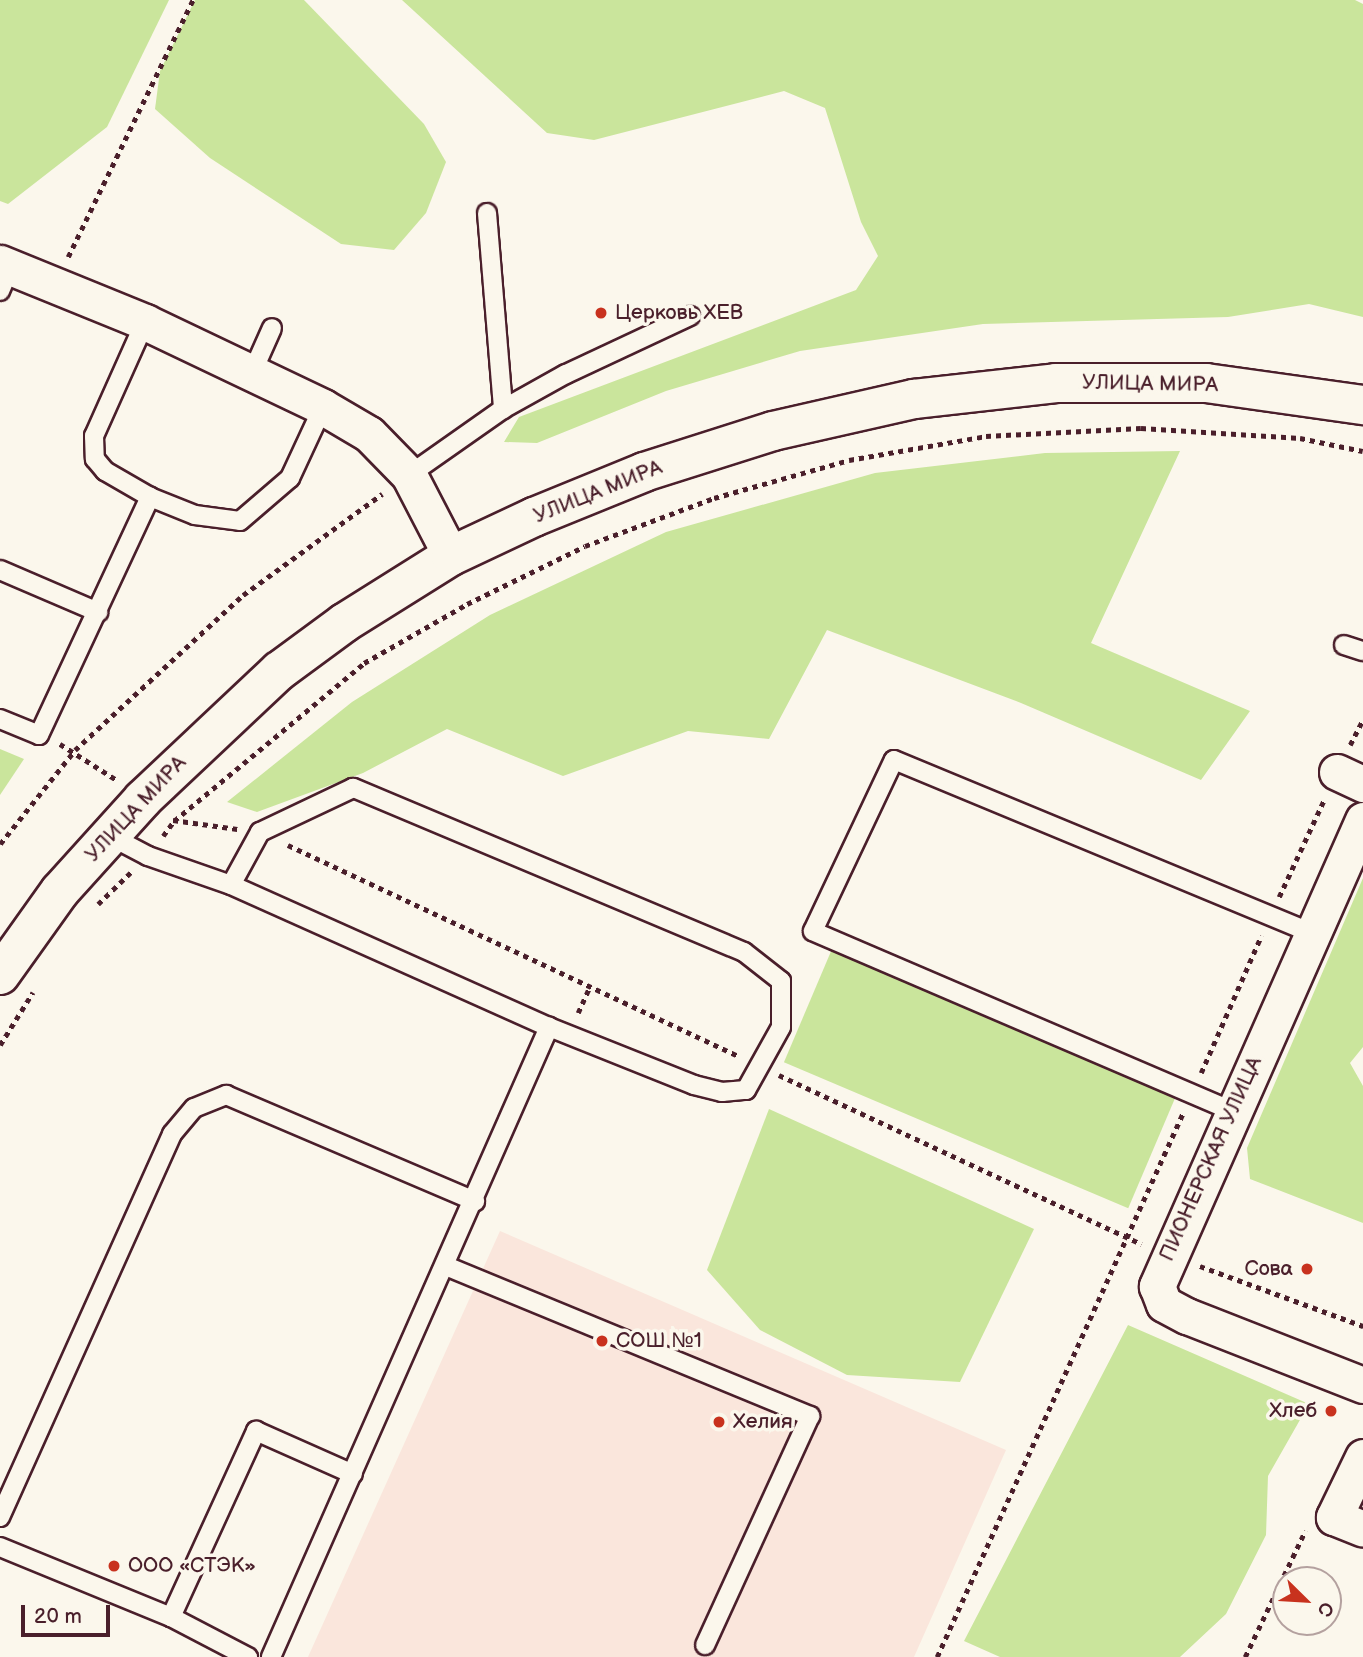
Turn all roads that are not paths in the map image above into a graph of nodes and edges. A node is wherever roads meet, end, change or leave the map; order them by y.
1 (488, 214) dead end
2 (3, 274) edge
3 (690, 316) dead end
4 (145, 322) junction
5 (272, 328) dead end
6 (252, 373) junction
7 (1363, 405) edge
8 (323, 407) junction
9 (503, 409) junction
10 (409, 475) junction
11 (150, 497) junction
12 (451, 556) junction
13 (0, 570) edge
14 (97, 612) junction
15 (1344, 645) dead end
16 (1363, 651) edge
17 (0, 719) edge
18 (1363, 820) edge
19 (110, 836) junction
20 (231, 885) junction
21 (1311, 933) junction
22 (0, 975) edge
23 (550, 1027) junction
24 (1232, 1111) junction
25 (475, 1201) junction
26 (446, 1266) junction
27 (1363, 1385) edge
28 (1363, 1457) edge
29 (353, 1474) junction
30 (0, 1517) edge
31 (1363, 1529) edge
32 (0, 1547) edge
33 (171, 1617) junction
34 (705, 1645) dead end
35 (248, 1657) edge
36 (271, 1657) edge

1 - 9 lane
2 - 4 street
3 - 9 lane
4 - 6 street
4 - 11 lane
5 - 6 lane
6 - 8 street
7 - 12 main road, УЛИЦА МИРА
8 - 10 street
8 - 11 lane
9 - 10 lane
10 - 12 street
11 - 14 lane
12 - 19 main road, УЛИЦА МИРА
13 - 14 lane
14 - 17 lane
15 - 16 lane
18 - 21 street, ПИОНЕРСКАЯ УЛИЦА
19 - 20 lane
19 - 22 main road, УЛИЦА МИРА
20 - 23 lane
20 - 23 lane
21 - 24 street, ПИОНЕРСКАЯ УЛИЦА
21 - 24 lane
23 - 25 lane
24 - 27 street, ПИОНЕРСКАЯ УЛИЦА
25 - 26 lane
25 - 30 lane
26 - 29 lane
26 - 34 lane
28 - 31 street
29 - 33 lane
29 - 36 lane
32 - 33 lane
33 - 35 lane

